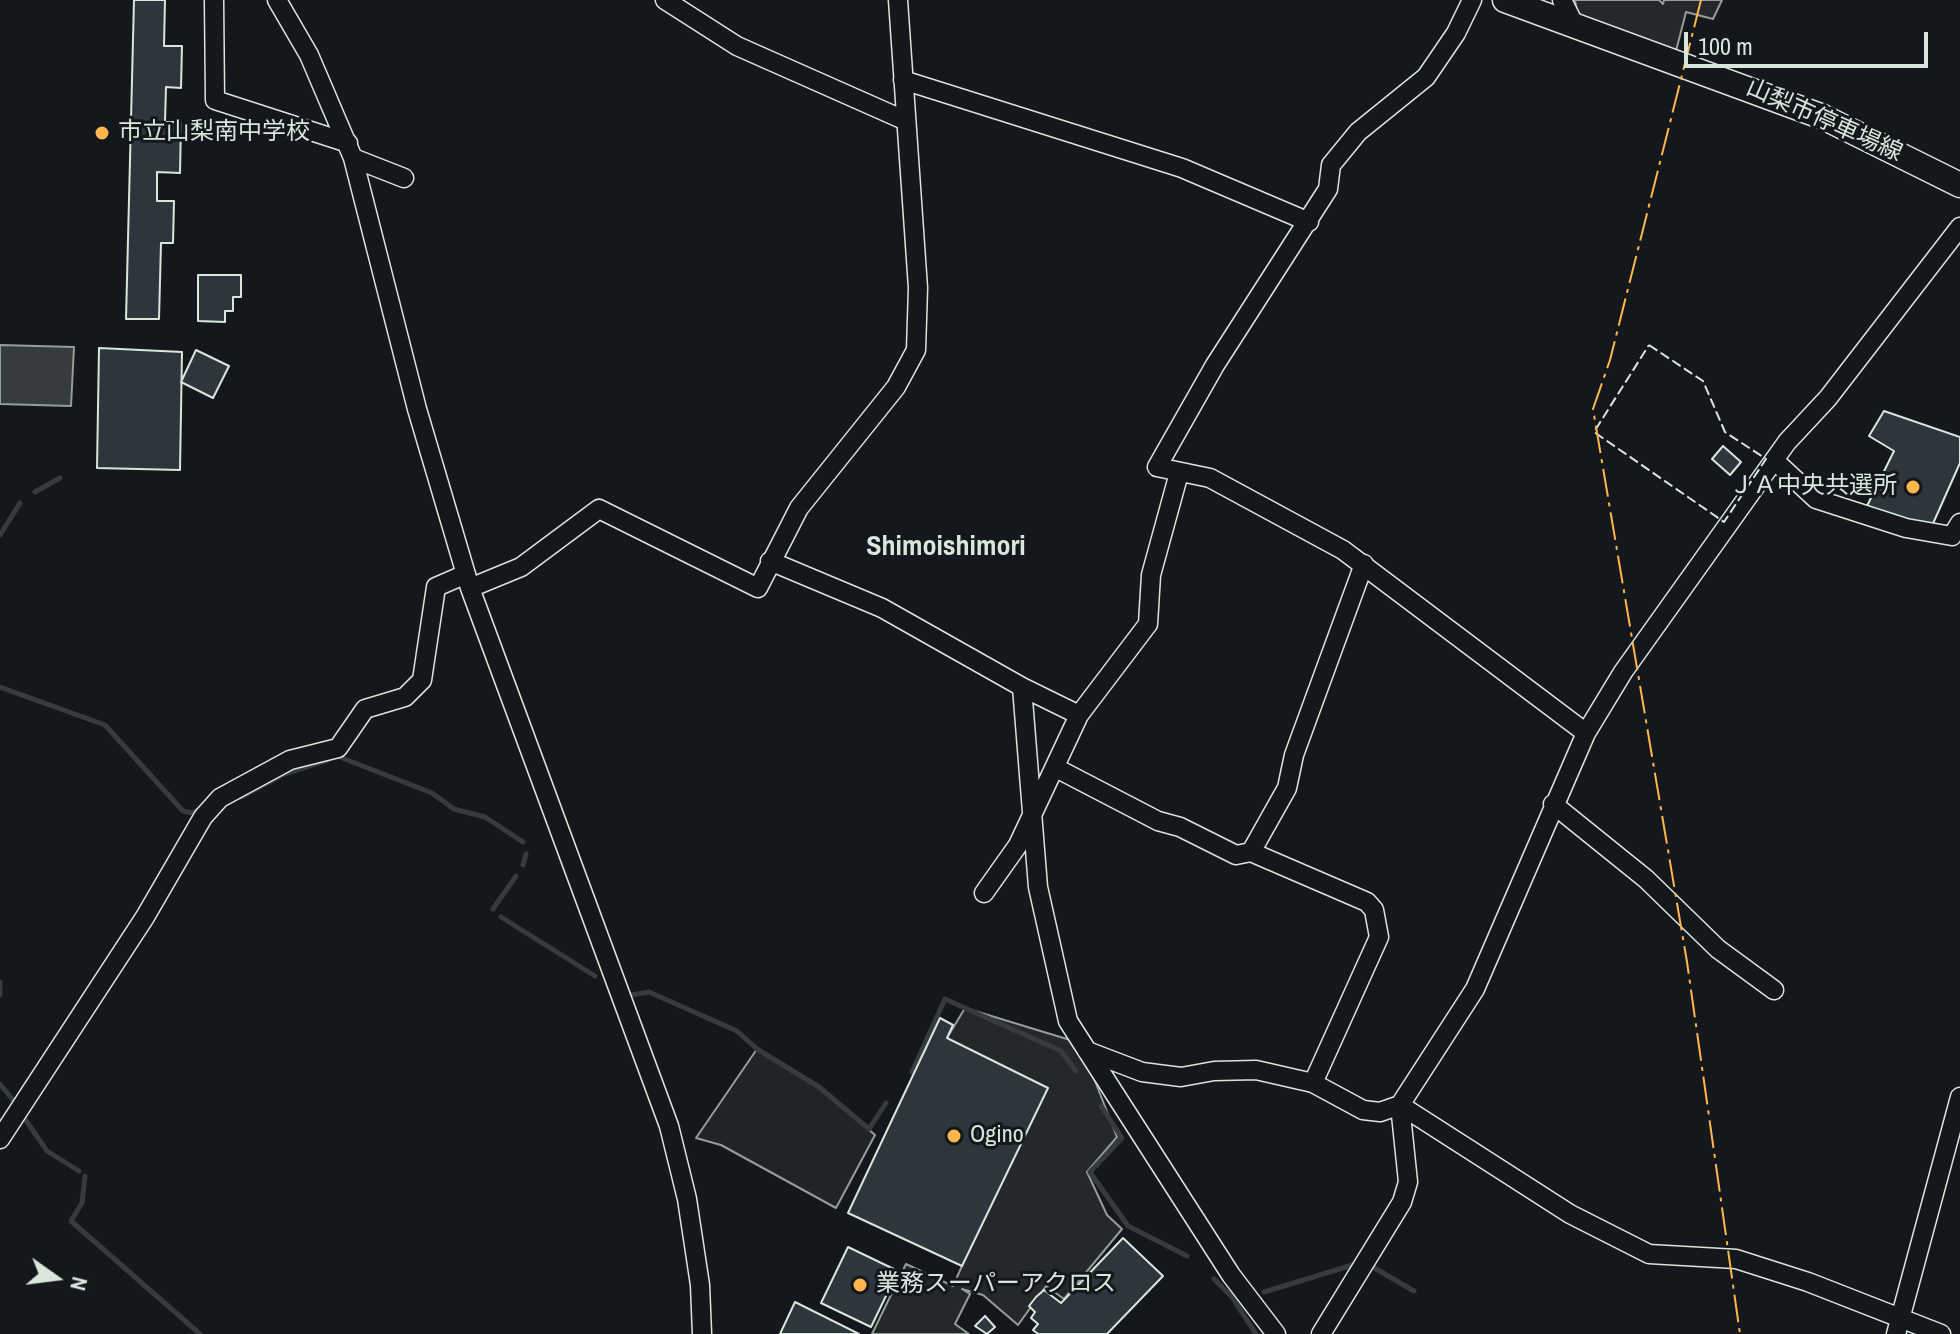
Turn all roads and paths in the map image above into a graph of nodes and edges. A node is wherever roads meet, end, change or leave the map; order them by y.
1 (214, 0) edge
2 (277, 0) edge
3 (665, 0) edge
4 (898, 0) edge
5 (1472, 0) edge
6 (1505, 0) edge
7 (1562, 0) edge
8 (1574, 24) junction
9 (903, 80) junction
10 (904, 120) junction
11 (350, 151) junction
12 (404, 178) dead end
13 (1960, 185) edge
14 (1309, 222) junction
15 (1960, 227) edge
16 (1774, 460) junction
17 (1179, 473) junction
18 (1960, 523) edge
19 (770, 561) junction
20 (1364, 564) junction
21 (468, 581) junction
22 (1022, 687) junction
23 (1079, 715) junction
24 (1586, 733) junction
25 (1056, 768) junction
26 (1553, 804) junction
27 (1032, 812) junction
28 (1251, 852) junction
29 (984, 893) dead end
30 (1774, 990) dead end
31 (1087, 1051) junction
32 (1313, 1083) junction
33 (1960, 1097) edge
34 (1400, 1105) junction
35 (0, 1139) edge
36 (1897, 1327) edge
37 (702, 1334) edge
38 (1276, 1334) edge
39 (1321, 1334) edge
40 (1941, 1334) edge

1 - 11 street
2 - 11 street
3 - 10 street
4 - 9 street
5 - 14 street
6 - 8 main road, 山梨市停車場線
7 - 8 street
8 - 13 main road, 山梨市停車場線
9 - 10 street
9 - 14 street
10 - 19 street
11 - 12 street
11 - 21 street
14 - 17 street
15 - 16 street
16 - 18 street
16 - 24 street
17 - 20 street
17 - 23 street
19 - 21 street
19 - 22 street
20 - 24 street
20 - 28 street
21 - 35 street
21 - 37 street
22 - 23 street
22 - 27 street
23 - 25 street
24 - 26 street
25 - 27 street
25 - 28 street
26 - 30 street
26 - 34 street
27 - 29 street
27 - 31 street
28 - 32 street
31 - 32 street
31 - 38 street
32 - 34 street
33 - 36 street
34 - 36 street
34 - 39 street
36 - 40 street

